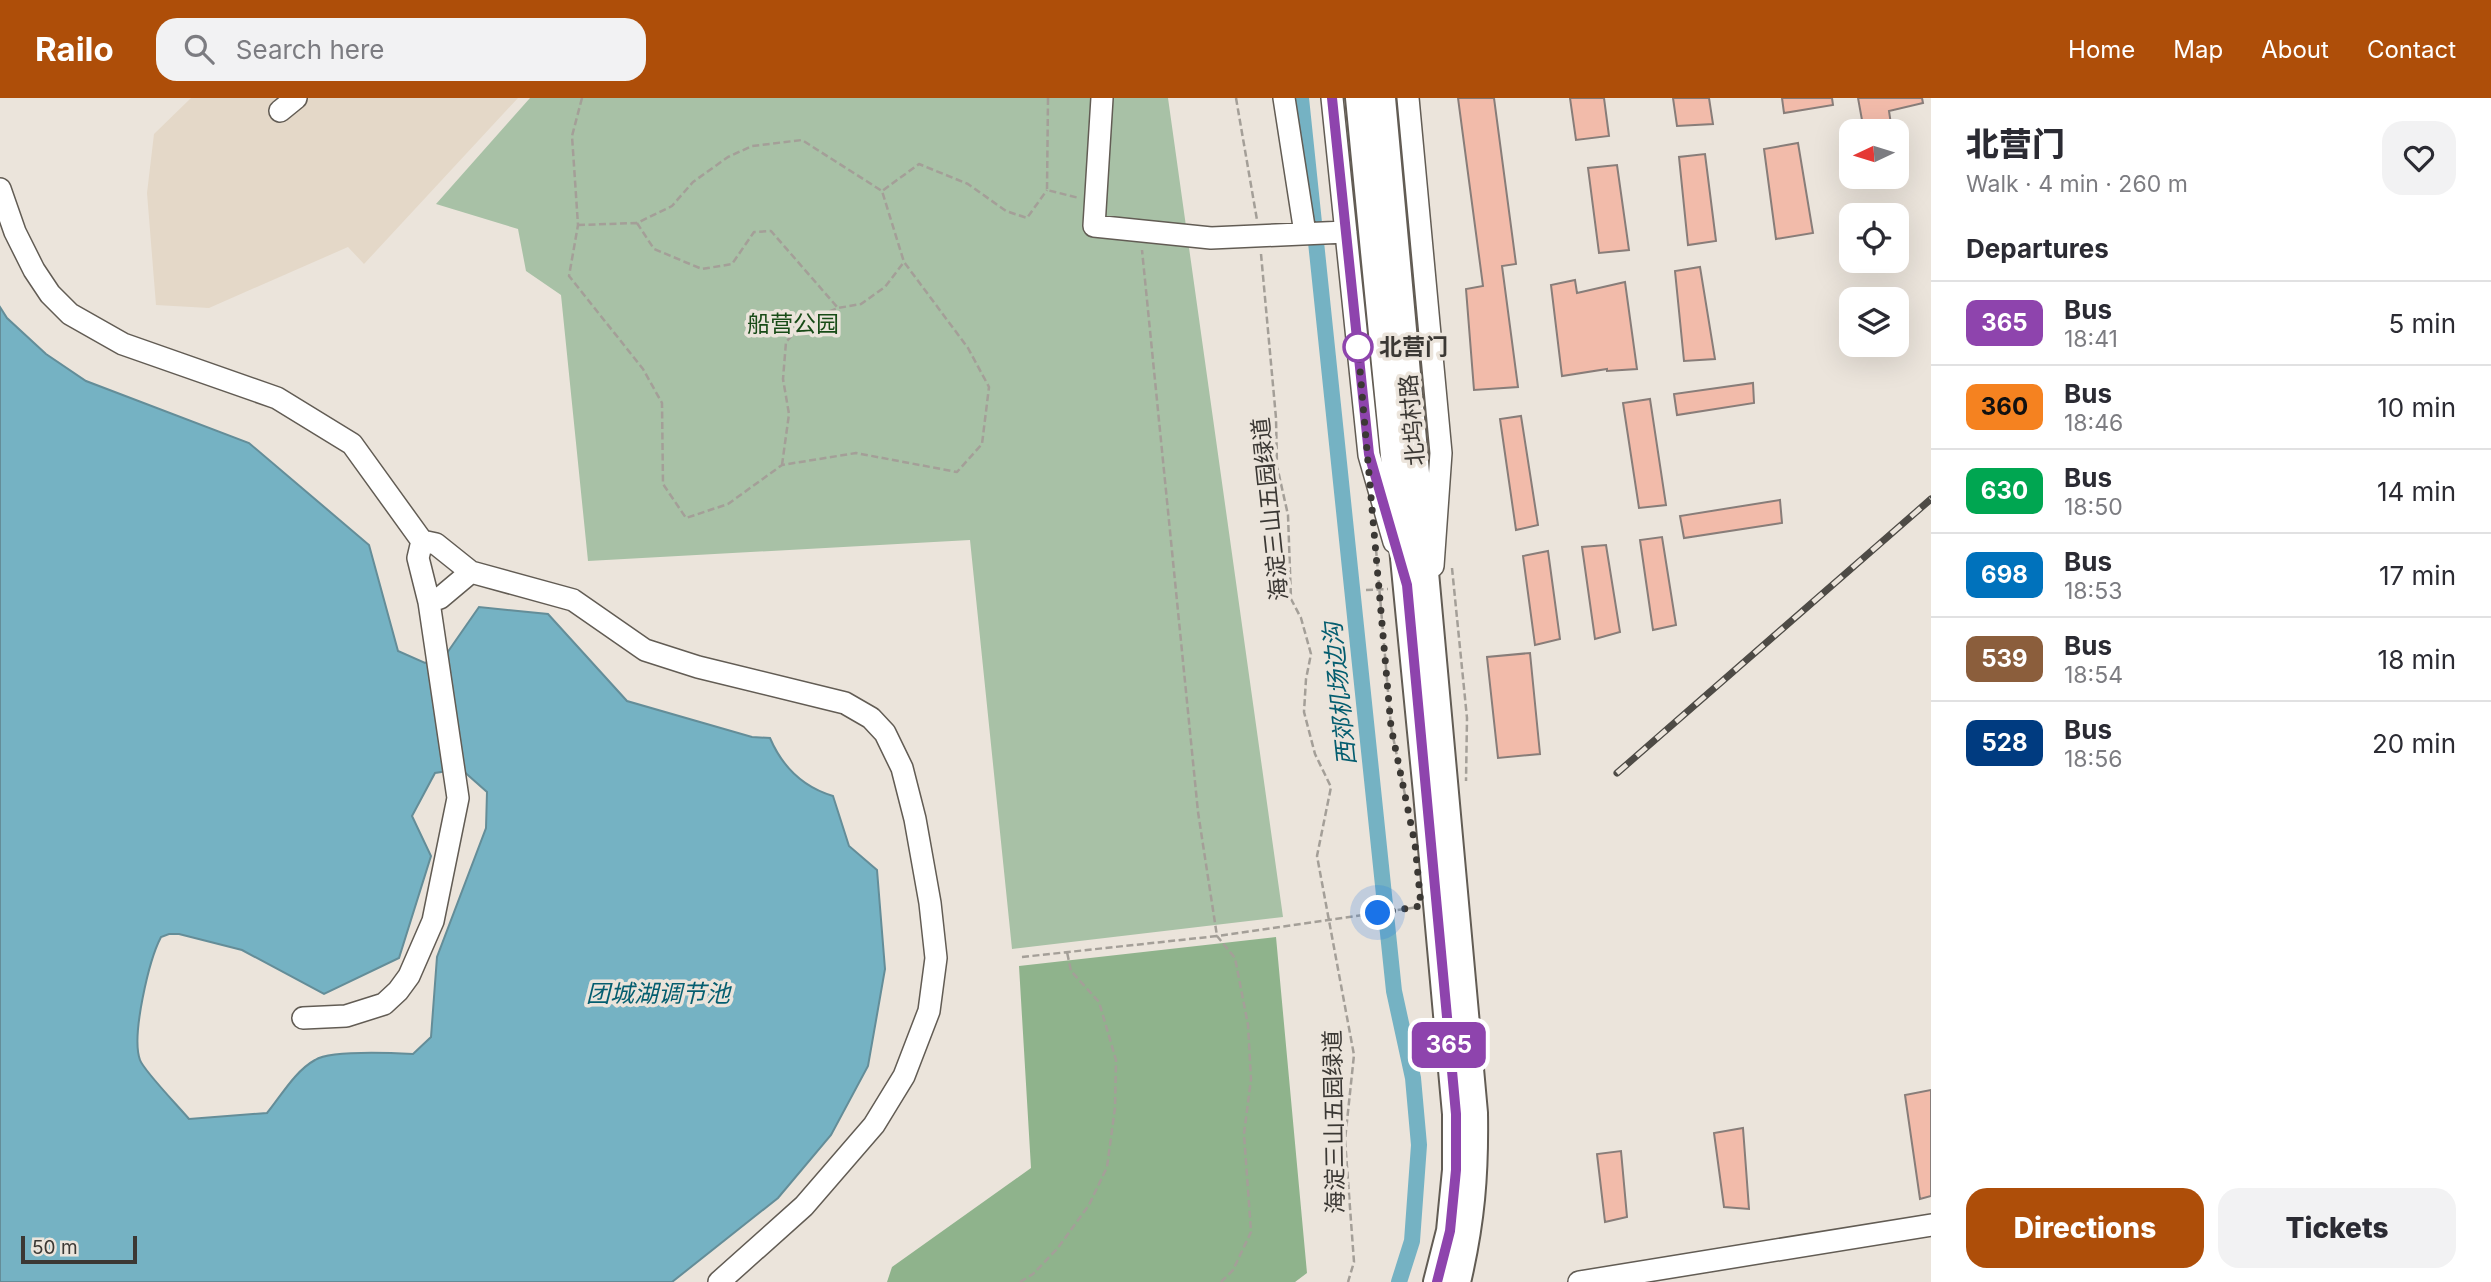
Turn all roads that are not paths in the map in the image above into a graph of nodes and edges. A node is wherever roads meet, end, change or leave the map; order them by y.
1 (1102, 98) edge
2 (1284, 98) edge
3 (1332, 98) edge
4 (1359, 98) edge
5 (1382, 98) edge
6 (1408, 98) edge
7 (0, 189) edge
8 (1346, 232) junction
9 (1311, 233) junction
10 (422, 541) junction
11 (471, 572) junction
12 (1397, 587) junction
13 (429, 602) junction
14 (1430, 617) junction
15 (303, 1018) dead end
16 (1931, 1225) edge
17 (719, 1282) edge
18 (1437, 1282) edge
19 (1457, 1282) edge
20 (1578, 1282) edge

1 - 9 street
2 - 9 street
3 - 8 street, 北坞村路
4 - 12 main road, 北坞村路
5 - 14 main road, 北坞村路
6 - 14 street, 北坞村路
7 - 10 street
8 - 9 street
8 - 12 street, 北坞村路
10 - 11 street
10 - 13 street
11 - 13 street
11 - 17 street
12 - 18 main road, 北坞村路
13 - 15 street
14 - 19 main road, 北坞村路
16 - 20 street

